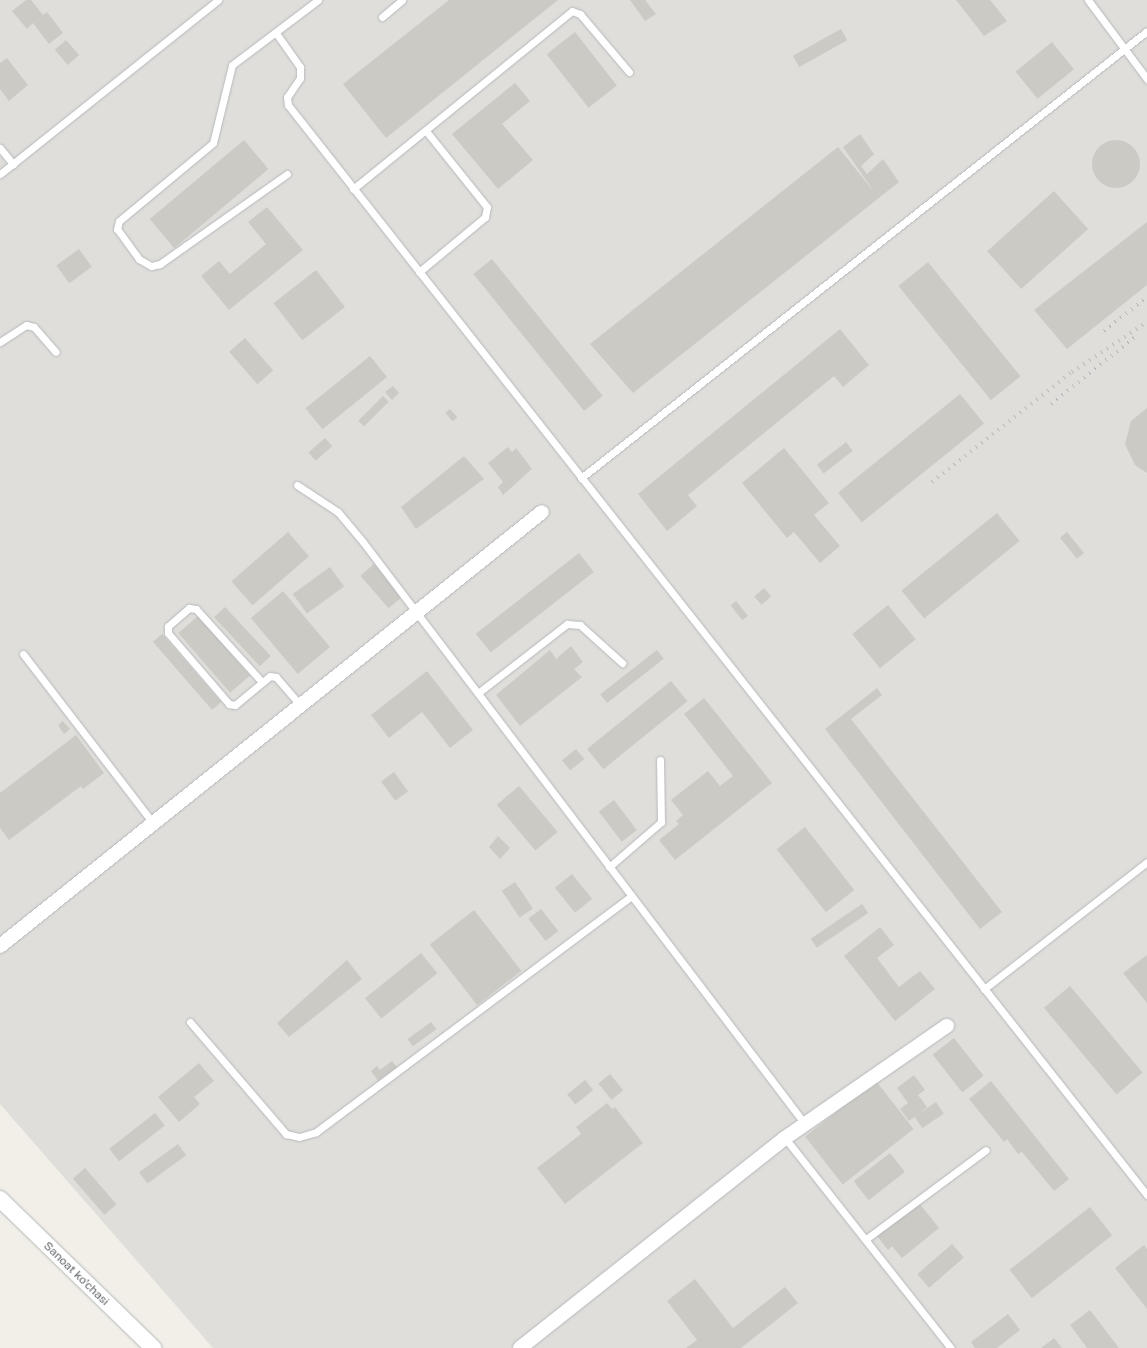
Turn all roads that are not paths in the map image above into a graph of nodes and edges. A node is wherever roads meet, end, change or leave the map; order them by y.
1 (218, 0) edge
2 (318, 0) edge
3 (402, 0) edge
4 (1088, 0) edge
5 (382, 17) dead end
6 (1147, 31) edge
7 (276, 33) junction
8 (1125, 48) junction
9 (629, 72) dead end
10 (1147, 79) edge
11 (426, 132) junction
12 (0, 148) edge
13 (12, 164) junction
14 (0, 174) edge
15 (287, 174) dead end
16 (353, 189) junction
17 (419, 272) junction
18 (0, 342) edge
19 (56, 352) dead end
20 (581, 478) junction
21 (297, 485) dead end
22 (542, 512) dead end
23 (416, 611) junction
24 (22, 654) dead end
25 (622, 663) dead end
26 (262, 682) junction
27 (478, 693) junction
28 (300, 704) junction
29 (660, 760) dead end
30 (152, 823) junction
31 (1147, 862) edge
32 (609, 866) junction
33 (632, 896) junction
34 (0, 946) edge
35 (984, 990) junction
36 (190, 1022) dead end
37 (947, 1026) dead end
38 (805, 1124) junction
39 (785, 1138) junction
40 (986, 1150) dead end
41 (1147, 1195) edge
42 (0, 1200) edge
43 (866, 1239) junction
44 (152, 1348) edge
45 (520, 1348) edge
46 (951, 1348) edge

1 - 13 lane
2 - 7 lane
3 - 5 lane
4 - 8 lane
6 - 8 lane
7 - 15 lane
7 - 16 lane
8 - 10 lane
8 - 20 lane
9 - 11 lane
11 - 16 lane
11 - 17 lane
12 - 13 lane
13 - 14 lane
16 - 17 lane
17 - 20 lane
18 - 19 lane
20 - 35 lane
21 - 23 lane
22 - 23 street
23 - 27 lane
23 - 28 street
24 - 30 lane
25 - 27 lane
26 - 26 lane
26 - 28 lane
27 - 32 lane
28 - 30 street
29 - 32 lane
30 - 34 street
31 - 35 lane
32 - 33 lane
33 - 36 lane
33 - 38 lane
35 - 41 lane
37 - 38 street
38 - 39 street
39 - 43 lane
39 - 45 street
40 - 43 lane
42 - 44 street, Sanoat ko'chasi
43 - 46 lane

